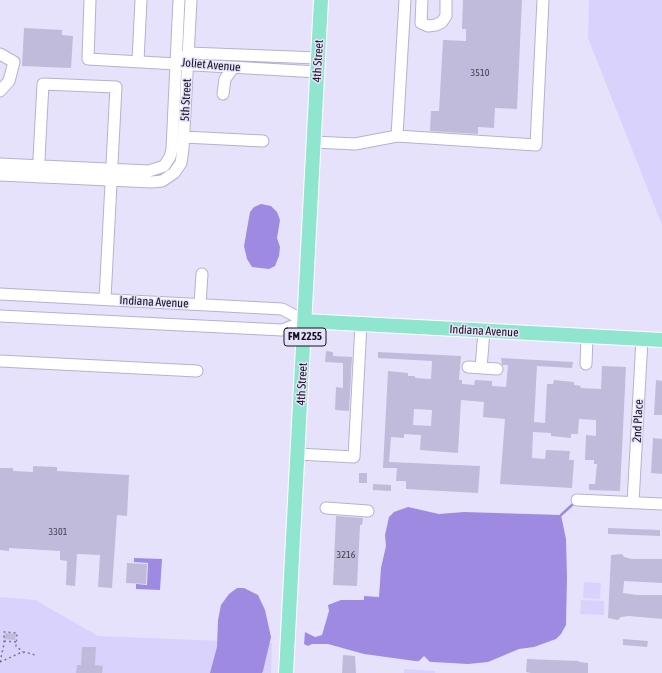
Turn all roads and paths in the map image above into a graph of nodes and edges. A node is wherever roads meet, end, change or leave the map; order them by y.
1 (90, 0) edge
2 (141, 0) edge
3 (179, 0) edge
4 (191, 0) edge
5 (321, 0) edge
6 (405, 0) edge
7 (422, 0) edge
8 (446, 0) edge
9 (543, 0) edge
10 (189, 53) junction
11 (0, 54) edge
12 (138, 61) junction
13 (176, 63) junction
14 (188, 65) junction
15 (318, 65) junction
16 (233, 68) junction
17 (0, 90) edge
18 (223, 94) dead end
19 (397, 136) junction
20 (184, 137) junction
21 (263, 141) dead end
22 (314, 142) junction
23 (0, 164) edge
24 (38, 165) junction
25 (169, 169) junction
26 (112, 175) junction
27 (2, 176) edge
28 (38, 177) junction
29 (202, 274) dead end
30 (0, 294) edge
31 (105, 299) junction
32 (200, 304) junction
33 (0, 316) edge
34 (305, 322) junction
35 (361, 324) junction
36 (484, 331) junction
37 (587, 336) junction
38 (642, 339) junction
39 (662, 340) edge
40 (0, 361) edge
41 (586, 364) dead end
42 (468, 367) dead end
43 (481, 368) junction
44 (497, 369) dead end
45 (197, 371) dead end
46 (298, 454) junction
47 (577, 500) dead end
48 (633, 503) junction
49 (662, 504) edge
50 (326, 508) dead end
51 (368, 510) dead end
52 (4, 641) junction
53 (16, 642) junction
54 (23, 652) junction
55 (36, 655) dead end
56 (1, 661) edge
57 (0, 666) edge
58 (286, 673) edge

1 - 12 street
2 - 12 street
3 - 13 street, 5th Street
4 - 10 street, 5th Street
5 - 15 main road, 4th Street / FM 2255
6 - 19 street
7 - 8 street
9 - 19 street
10 - 13 street, Joliet Avenue
10 - 14 street, 5th Street
10 - 15 street, Joliet Avenue
11 - 17 street
12 - 13 street
13 - 14 street, Joliet Avenue
13 - 25 street, 5th Street
14 - 16 street, Joliet Avenue
14 - 20 street, 5th Street
15 - 16 street, Joliet Avenue
15 - 22 main road, 4th Street / FM 2255
16 - 18 street
19 - 22 street
20 - 21 street
20 - 25 street, 5th Street
22 - 34 main road, 4th Street / FM 2255
23 - 24 street
24 - 26 street
24 - 26 street
24 - 28 street
25 - 26 street
26 - 28 street
26 - 31 street
27 - 28 street
29 - 32 street
30 - 31 street, Indiana Avenue
31 - 32 street, Indiana Avenue
32 - 34 street, Indiana Avenue
33 - 34 street, Indiana Avenue
34 - 35 main road, Indiana Avenue
34 - 46 main road, 4th Street / FM 2255
35 - 36 main road, Indiana Avenue
35 - 46 street
36 - 37 main road, Indiana Avenue
36 - 43 street
37 - 38 main road, Indiana Avenue
37 - 41 street
38 - 39 main road, Indiana Avenue
38 - 48 street, 2nd Place
40 - 45 street
42 - 43 street
43 - 44 street
46 - 58 main road, 4th Street / FM 2255
47 - 48 street
48 - 49 street
50 - 51 street
52 - 53 path
52 - 53 path
52 - 56 path
53 - 54 path
54 - 55 path
54 - 56 path
56 - 57 path

